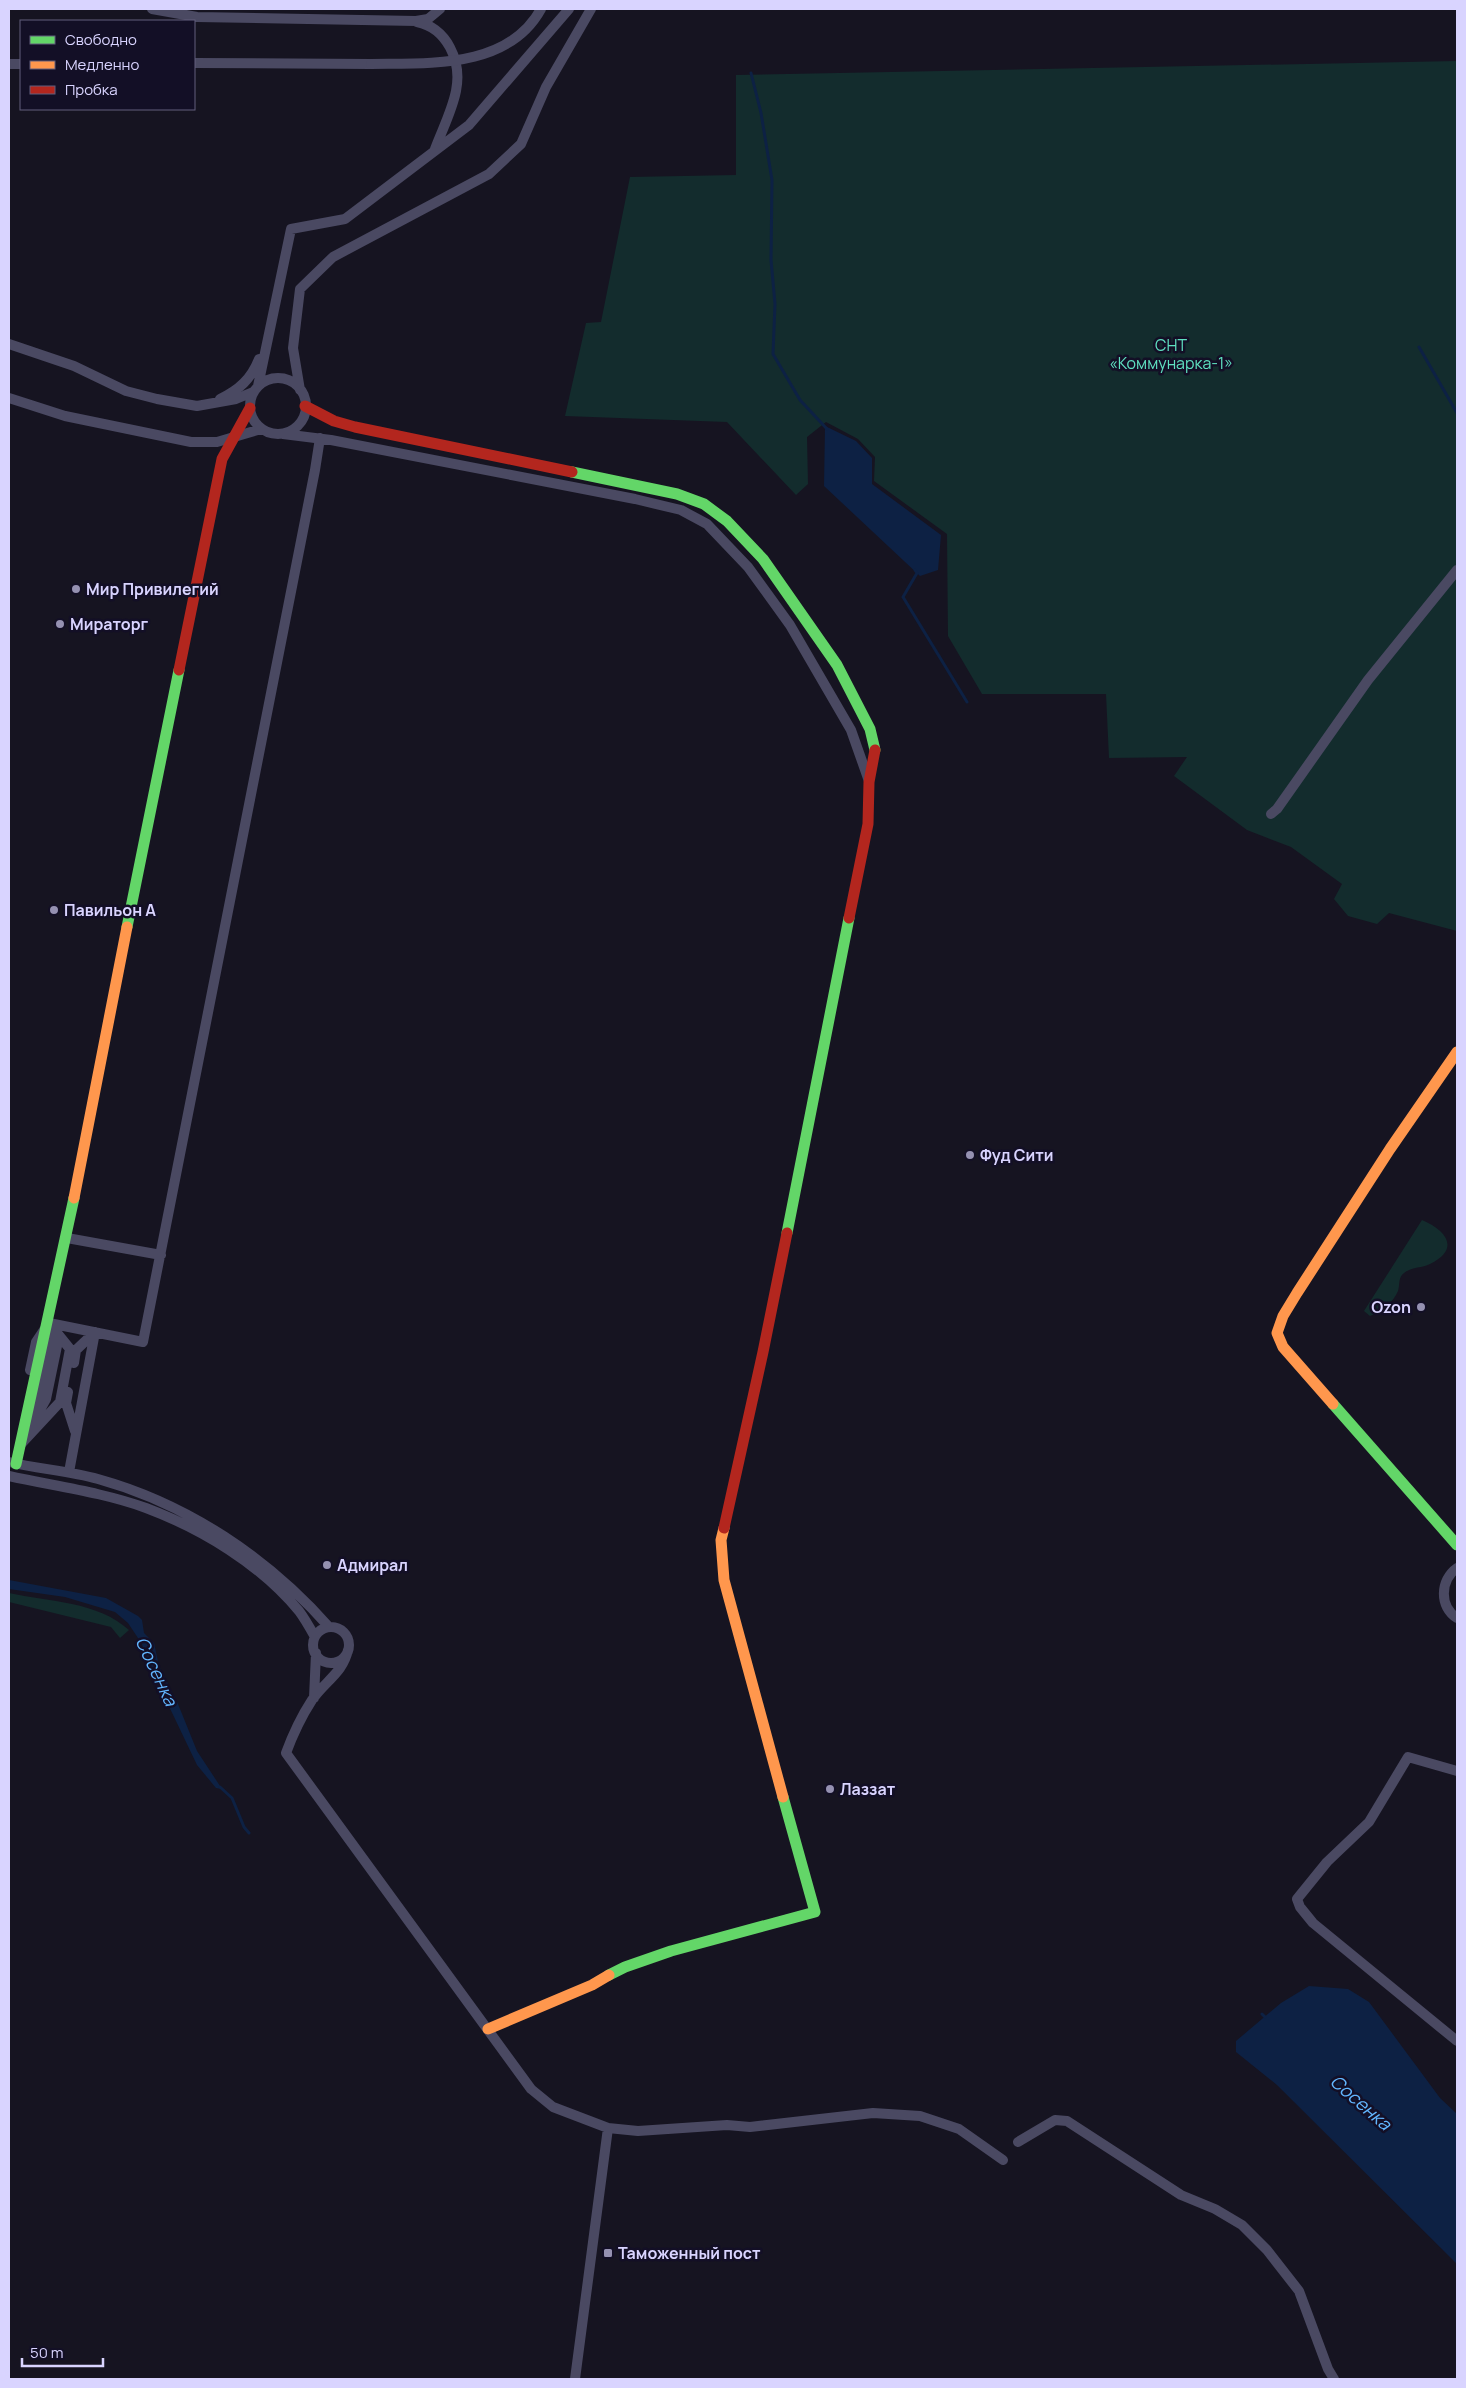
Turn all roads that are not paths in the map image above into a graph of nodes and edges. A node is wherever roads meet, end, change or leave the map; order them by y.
1 (152, 9) edge
2 (440, 9) edge
3 (541, 9) edge
4 (568, 9) edge
5 (591, 9) edge
6 (416, 21) junction
7 (195, 63) edge
8 (435, 151) junction
9 (266, 342) junction
10 (9, 344) edge
11 (256, 389) junction
12 (300, 390) junction
13 (9, 398) edge
14 (197, 406) junction
15 (305, 406) junction
16 (250, 408) junction
17 (261, 429) junction
18 (283, 434) junction
19 (232, 438) junction
20 (320, 438) junction
21 (1457, 570) edge
22 (869, 782) junction
23 (1271, 814) dead end
24 (1457, 1052) edge
25 (67, 1238) junction
26 (161, 1254) junction
27 (49, 1323) junction
28 (95, 1332) junction
29 (76, 1434) junction
30 (21, 1444) junction
31 (13, 1463) edge
32 (69, 1472) junction
33 (9, 1476) edge
34 (1457, 1545) edge
35 (1457, 1568) edge
36 (1457, 1618) edge
37 (329, 1627) junction
38 (315, 1637) junction
39 (348, 1650) junction
40 (316, 1653) junction
41 (314, 1698) junction
42 (1457, 1771) edge
43 (488, 2029) junction
44 (1457, 2041) edge
45 (608, 2128) junction
46 (1018, 2142) dead end
47 (1003, 2160) dead end
48 (575, 2379) edge
49 (1334, 2379) edge

1 - 6 street
2 - 6 street
3 - 7 street, bridge
4 - 8 street
5 - 12 street
6 - 8 street
8 - 9 street
9 - 11 street
9 - 14 street
10 - 14 street
11 - 12 street
11 - 14 street
11 - 16 street
12 - 15 street
13 - 19 street
15 - 18 street
15 - 22 street
16 - 17 street
16 - 19 street
17 - 18 street
17 - 19 street
18 - 20 street
19 - 25 street
20 - 22 street
20 - 26 street
21 - 23 street
22 - 43 street
24 - 34 street
25 - 26 street
25 - 27 street
26 - 28 street
27 - 28 street
27 - 30 street
27 - 30 street
28 - 29 street
28 - 29 street
29 - 32 street
30 - 31 street
31 - 32 street
32 - 37 street
33 - 38 street
35 - 36 street
37 - 38 street
37 - 39 street
38 - 40 street
39 - 40 street
39 - 41 street
40 - 41 street
41 - 43 street
42 - 44 street
43 - 45 street
45 - 47 street
45 - 48 street
46 - 49 street

